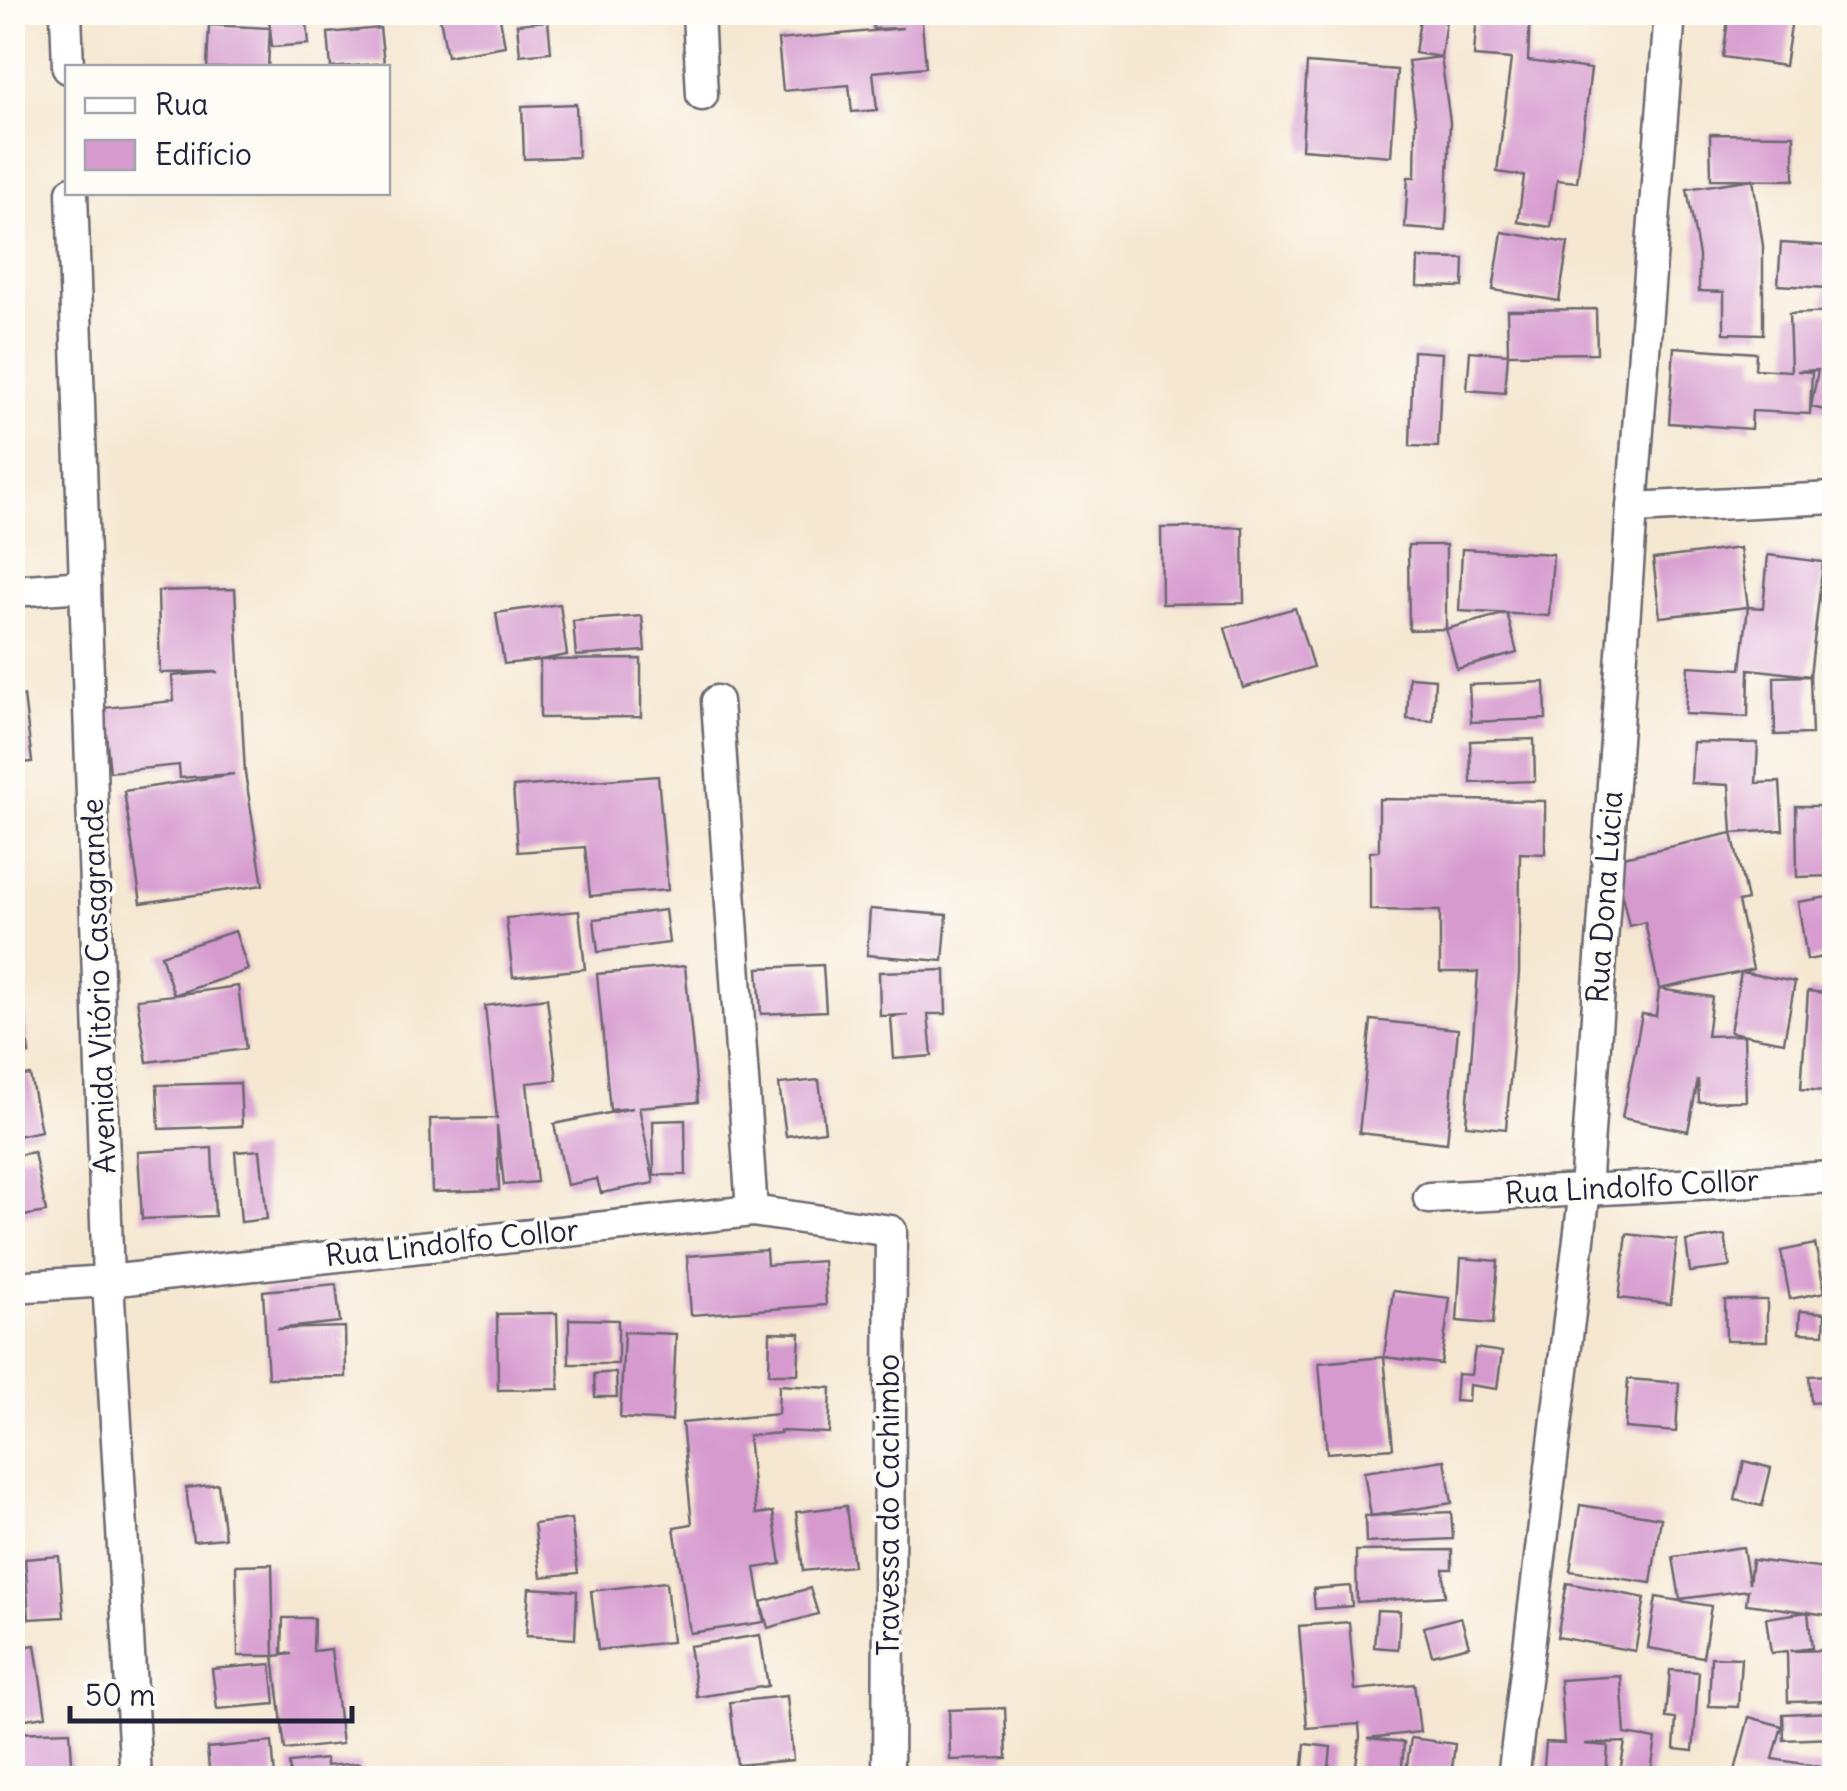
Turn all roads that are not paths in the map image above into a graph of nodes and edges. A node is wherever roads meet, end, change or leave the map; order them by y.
1 (66, 12) edge
2 (698, 12) edge
3 (1670, 12) edge
4 (68, 65) edge
5 (702, 95) dead end
6 (72, 195) edge
7 (1834, 498) edge
8 (1632, 508) junction
9 (86, 586) junction
10 (12, 590) edge
11 (717, 701) dead end
12 (1834, 1177) edge
13 (1586, 1190) junction
14 (1429, 1198) dead end
15 (752, 1211) junction
16 (891, 1232) joint
17 (108, 1280) junction
18 (12, 1288) edge
19 (136, 1778) edge
20 (888, 1778) edge
21 (1513, 1778) edge

1 - 4 street
2 - 5 street
3 - 8 street, Rua Dona Lúcia
6 - 9 street, Avenida Vitório Casagrande
7 - 8 street
8 - 13 street, Rua Dona Lúcia
9 - 10 street
9 - 17 street, Avenida Vitório Casagrande
11 - 15 street
12 - 13 street, Rua Lindolfo Collor
13 - 14 street, Rua Lindolfo Collor
13 - 21 street, Rua Dona Lúcia
15 - 16 street, Rua Lindolfo Collor
15 - 17 street, Rua Lindolfo Collor
16 - 20 street, Travessa do Cachimbo
17 - 18 street, Rua Lindolfo Collor
17 - 19 street, Avenida Vitório Casagrande

